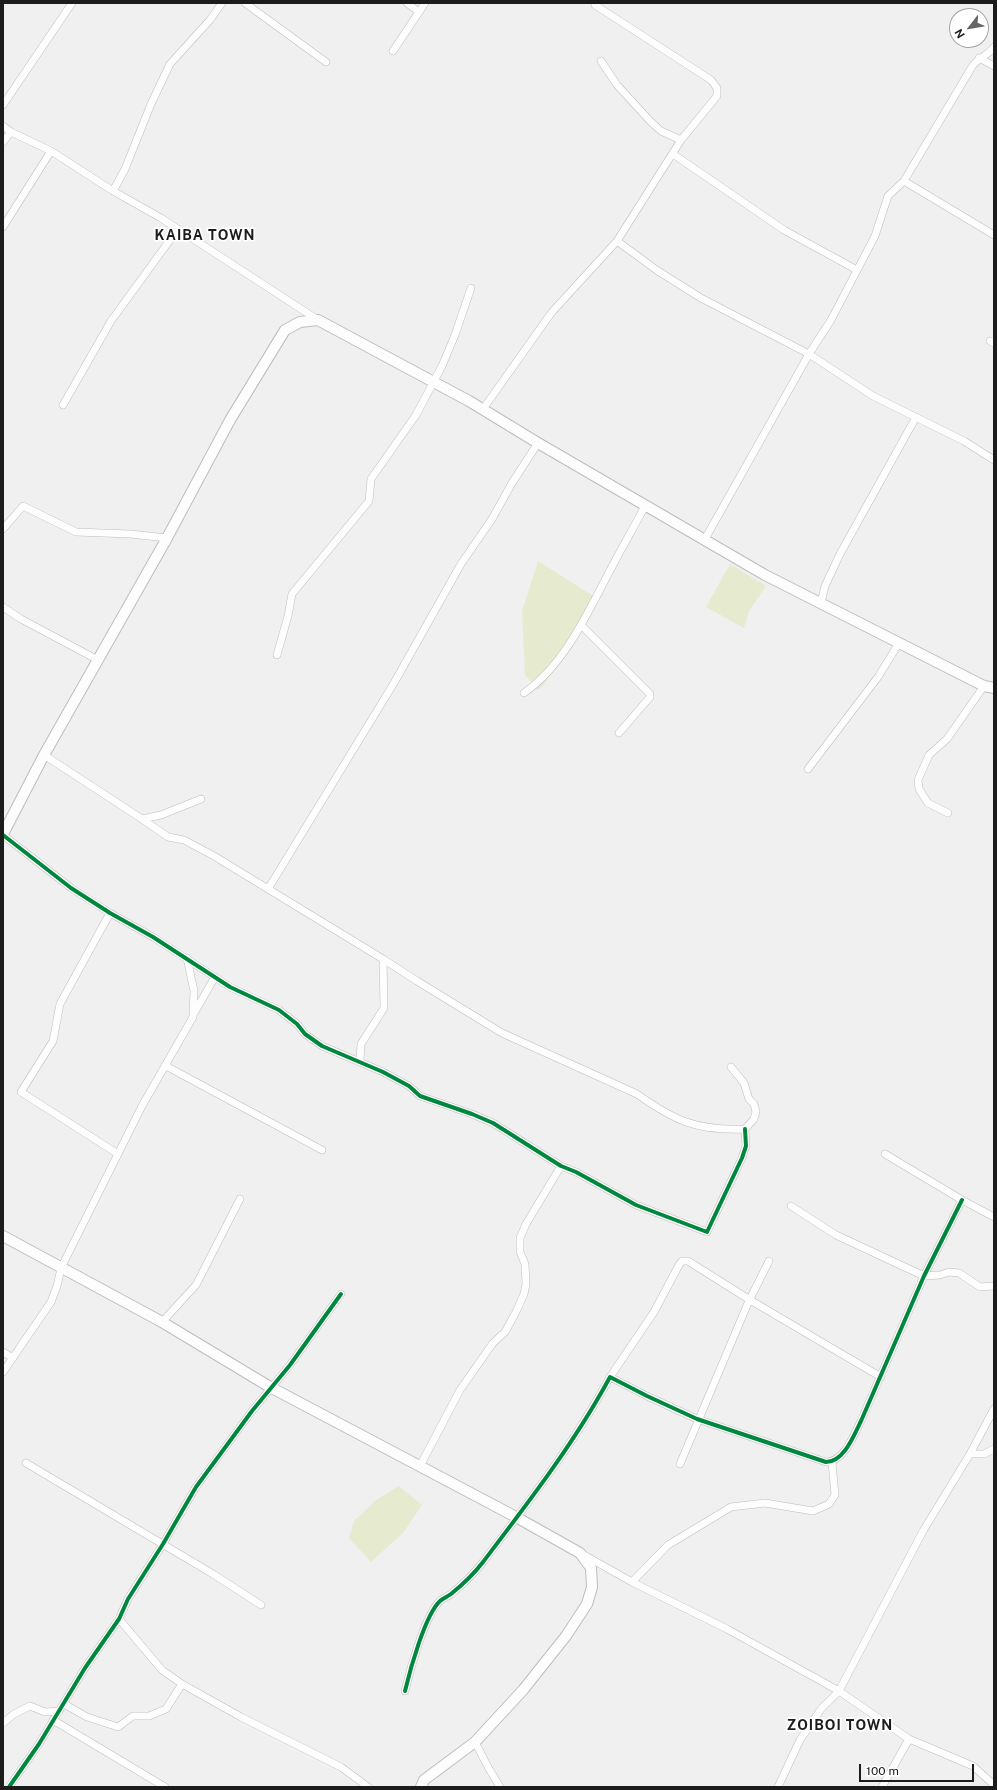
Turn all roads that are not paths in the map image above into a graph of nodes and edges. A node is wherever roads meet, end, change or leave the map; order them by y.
1 (72, 3) edge
2 (222, 3) edge
3 (245, 3) edge
4 (407, 3) edge
5 (425, 3) edge
6 (595, 5) dead end
7 (419, 12) junction
8 (994, 47) edge
9 (393, 51) dead end
10 (979, 58) junction
11 (601, 60) dead end
12 (326, 62) dead end
13 (994, 66) edge
14 (3, 105) edge
15 (3, 126) edge
16 (11, 132) junction
17 (681, 140) junction
18 (3, 142) edge
19 (51, 151) junction
20 (673, 154) junction
21 (904, 181) junction
22 (113, 192) junction
23 (3, 227) edge
24 (178, 229) junction
25 (994, 235) edge
26 (617, 241) junction
27 (857, 270) junction
28 (471, 288) dead end
29 (318, 320) junction
30 (809, 354) junction
31 (433, 382) junction
32 (63, 405) dead end
33 (483, 409) junction
34 (916, 417) junction
35 (538, 443) junction
36 (994, 460) edge
37 (645, 506) junction
38 (3, 529) edge
39 (167, 538) junction
40 (705, 539) junction
41 (821, 603) junction
42 (3, 606) edge
43 (580, 625) junction
44 (899, 643) junction
45 (277, 655) dead end
46 (98, 660) junction
47 (989, 687) edge
48 (524, 693) dead end
49 (619, 733) dead end
50 (44, 755) junction
51 (808, 769) dead end
52 (201, 799) dead end
53 (948, 813) dead end
54 (142, 819) junction
55 (3, 835) edge
56 (268, 889) junction
57 (110, 913) junction
58 (187, 958) junction
59 (383, 959) junction
60 (215, 978) junction
61 (193, 1017) junction
62 (360, 1061) junction
63 (166, 1066) junction
64 (731, 1067) dead end
65 (745, 1129) junction
66 (322, 1150) dead end
67 (118, 1154) junction
68 (885, 1154) dead end
69 (561, 1166) junction
70 (240, 1199) dead end
71 (962, 1200) junction
72 (790, 1206) dead end
73 (994, 1217) edge
74 (3, 1236) edge
75 (769, 1261) dead end
76 (61, 1268) junction
77 (924, 1276) junction
78 (994, 1286) edge
79 (341, 1294) dead end
80 (750, 1300) junction
81 (162, 1322) junction
82 (3, 1352) edge
83 (13, 1358) junction
84 (3, 1372) edge
85 (610, 1377) junction
86 (881, 1377) junction
87 (270, 1387) junction
88 (994, 1409) edge
89 (697, 1419) junction
90 (994, 1449) edge
91 (970, 1454) junction
92 (832, 1462) junction
93 (26, 1463) dead end
94 (680, 1464) dead end
95 (420, 1466) junction
96 (516, 1517) junction
97 (163, 1544) junction
98 (580, 1553) junction
99 (632, 1582) junction
100 (261, 1605) dead end
101 (119, 1619) junction
102 (182, 1684) junction
103 (405, 1691) dead end
104 (839, 1691) junction
105 (64, 1704) junction
106 (59, 1711) junction
107 (53, 1720) junction
108 (3, 1723) edge
109 (909, 1739) junction
110 (475, 1742) junction
111 (994, 1785) edge
112 (9, 1787) edge
113 (164, 1787) edge
114 (368, 1787) edge
115 (421, 1787) edge
116 (500, 1787) edge
117 (778, 1787) edge
118 (882, 1787) edge

1 - 14 street
2 - 22 street
3 - 12 street
4 - 7 street
5 - 7 street
6 - 17 street
7 - 9 street
8 - 10 street
10 - 13 street
10 - 21 street
11 - 17 street
15 - 16 street
16 - 18 street
16 - 19 street
17 - 20 street
19 - 22 street
19 - 23 street
20 - 26 street
20 - 27 street
21 - 25 street
21 - 27 street
22 - 24 street
24 - 29 street
24 - 32 street
26 - 30 street
26 - 33 street
27 - 30 street
28 - 31 street
29 - 31 main road
29 - 39 main road
30 - 34 street
30 - 40 street
31 - 33 main road
31 - 45 street
33 - 35 main road
34 - 36 street
34 - 41 street
35 - 37 main road
35 - 56 street
37 - 40 main road
37 - 43 street
38 - 39 street
39 - 46 main road
40 - 41 main road
41 - 44 main road
42 - 46 street
43 - 48 street
43 - 49 street
44 - 47 main road
44 - 51 street
46 - 50 main road
47 - 53 street
50 - 54 street
50 - 55 main road
52 - 54 street
54 - 56 street
55 - 57 street
56 - 59 street
57 - 58 street
57 - 67 street
58 - 60 street
58 - 61 street
59 - 62 street
59 - 65 street
60 - 61 street
60 - 62 street
61 - 63 street
62 - 69 street
63 - 66 street
63 - 67 street
64 - 65 street
65 - 69 street
67 - 76 street
68 - 71 street
69 - 95 street
70 - 81 street
71 - 73 street
71 - 77 street
72 - 77 street
74 - 76 main road
75 - 80 street
76 - 81 main road
76 - 83 street
77 - 78 street
77 - 86 street
79 - 87 street
80 - 85 street
80 - 86 street
80 - 89 street
81 - 87 main road
82 - 83 street
83 - 84 street
85 - 89 street
85 - 96 street
86 - 92 street
87 - 95 main road
87 - 97 street
88 - 91 street
89 - 92 street
89 - 94 street
90 - 91 street
91 - 104 street
92 - 99 street
93 - 97 street
95 - 96 main road
96 - 98 main road
96 - 103 street
97 - 100 street
97 - 101 street
98 - 99 street
98 - 110 main road
99 - 104 street
101 - 102 street
101 - 105 street
102 - 105 street
102 - 114 street
104 - 109 street
104 - 117 street
105 - 106 street
106 - 107 street
106 - 108 street
107 - 112 street
107 - 113 street
109 - 111 street
109 - 118 street
110 - 115 main road
110 - 116 street

